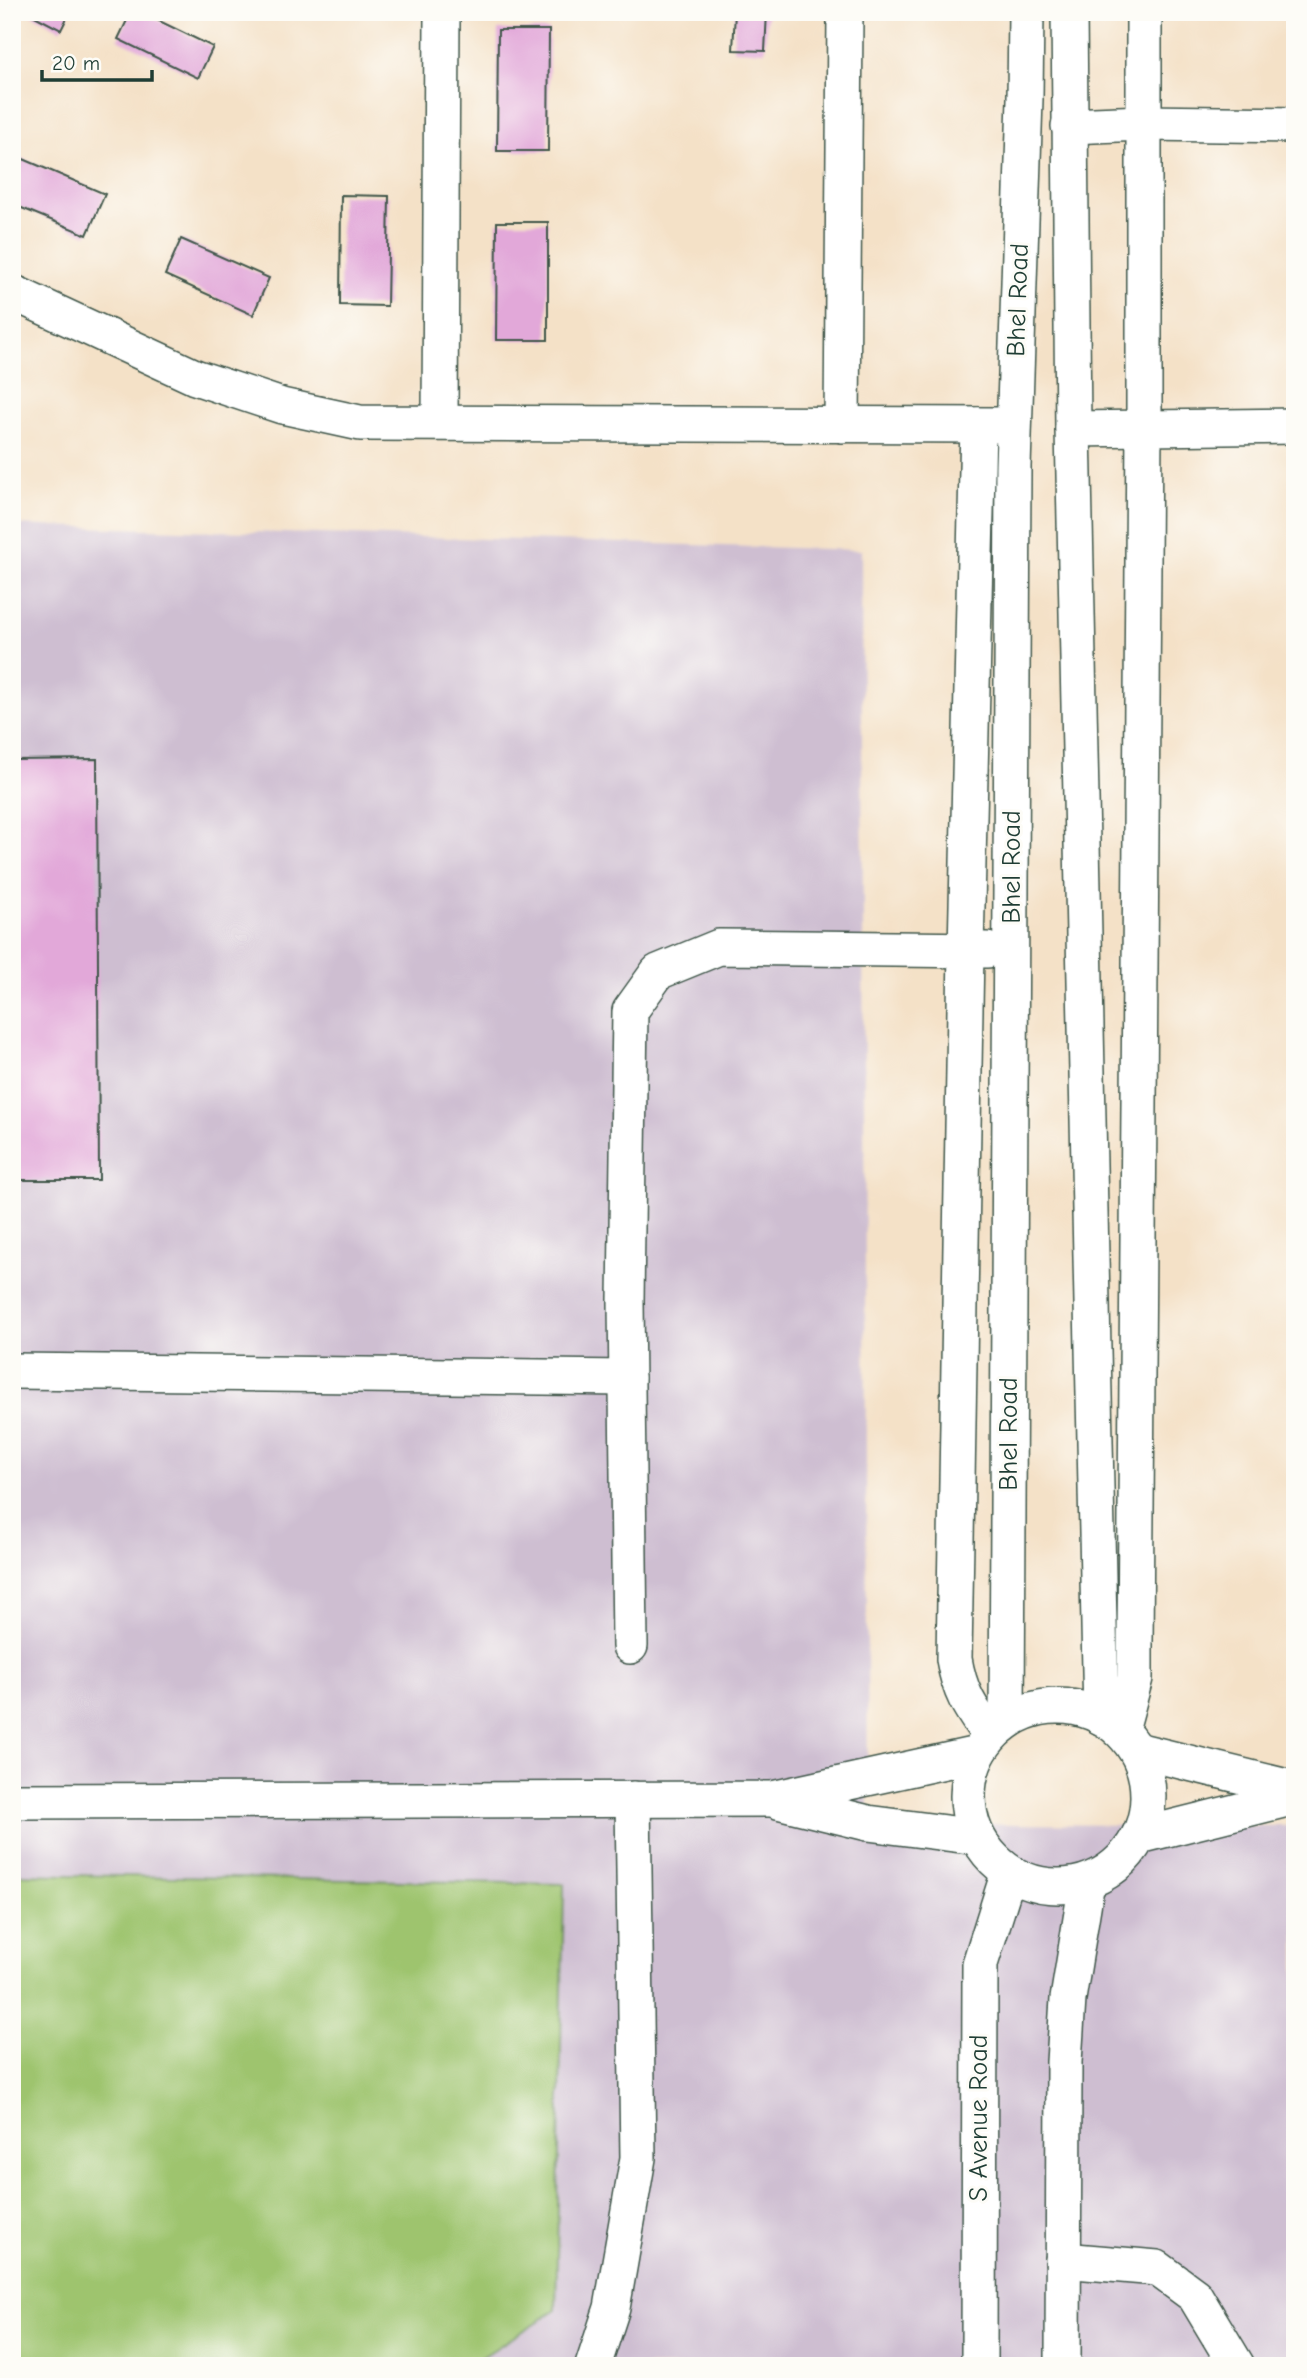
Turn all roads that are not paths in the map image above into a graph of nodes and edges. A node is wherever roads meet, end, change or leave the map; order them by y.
1 (442, 12) edge
2 (845, 12) edge
3 (1026, 12) edge
4 (1069, 12) edge
5 (1144, 12) edge
6 (1143, 123) junction
7 (1295, 125) edge
8 (1069, 126) junction
9 (12, 292) edge
10 (440, 422) junction
11 (842, 425) junction
12 (978, 425) junction
13 (1014, 425) junction
14 (1295, 426) edge
15 (1144, 427) junction
16 (1073, 429) junction
17 (966, 950) junction
18 (1012, 950) junction
19 (12, 1371) edge
20 (627, 1378) junction
21 (630, 1646) dead end
22 (1119, 1732) junction
23 (991, 1737) junction
24 (1295, 1789) edge
25 (1295, 1797) edge
26 (633, 1799) junction
27 (772, 1799) junction
28 (12, 1801) edge
29 (977, 1836) junction
30 (1139, 1836) junction
31 (1007, 1875) junction
32 (1087, 1882) junction
33 (1063, 2260) junction
34 (593, 2366) edge
35 (979, 2366) edge
36 (1063, 2366) edge
37 (1237, 2366) edge

1 - 10 street
2 - 11 street
3 - 13 street, Bhel Road
4 - 8 street, Bhel Road
5 - 6 street
6 - 7 street
6 - 8 street
6 - 15 street
8 - 16 street, Bhel Road
9 - 10 street
10 - 11 street
11 - 12 street
12 - 13 street
12 - 17 street
13 - 18 street, Bhel Road
14 - 15 street
15 - 16 street
15 - 22 street
16 - 22 street, Bhel Road
17 - 18 street
17 - 20 street
17 - 23 street
18 - 23 street, Bhel Road
19 - 20 street
20 - 21 street
22 - 23 street
22 - 24 street
22 - 30 street
23 - 27 street
23 - 29 street
25 - 30 street
26 - 27 street
26 - 28 street
26 - 34 street
27 - 29 street
29 - 31 street
30 - 32 street
31 - 32 street
31 - 35 street, S Avenue Road
32 - 33 street
33 - 36 street
33 - 37 street

